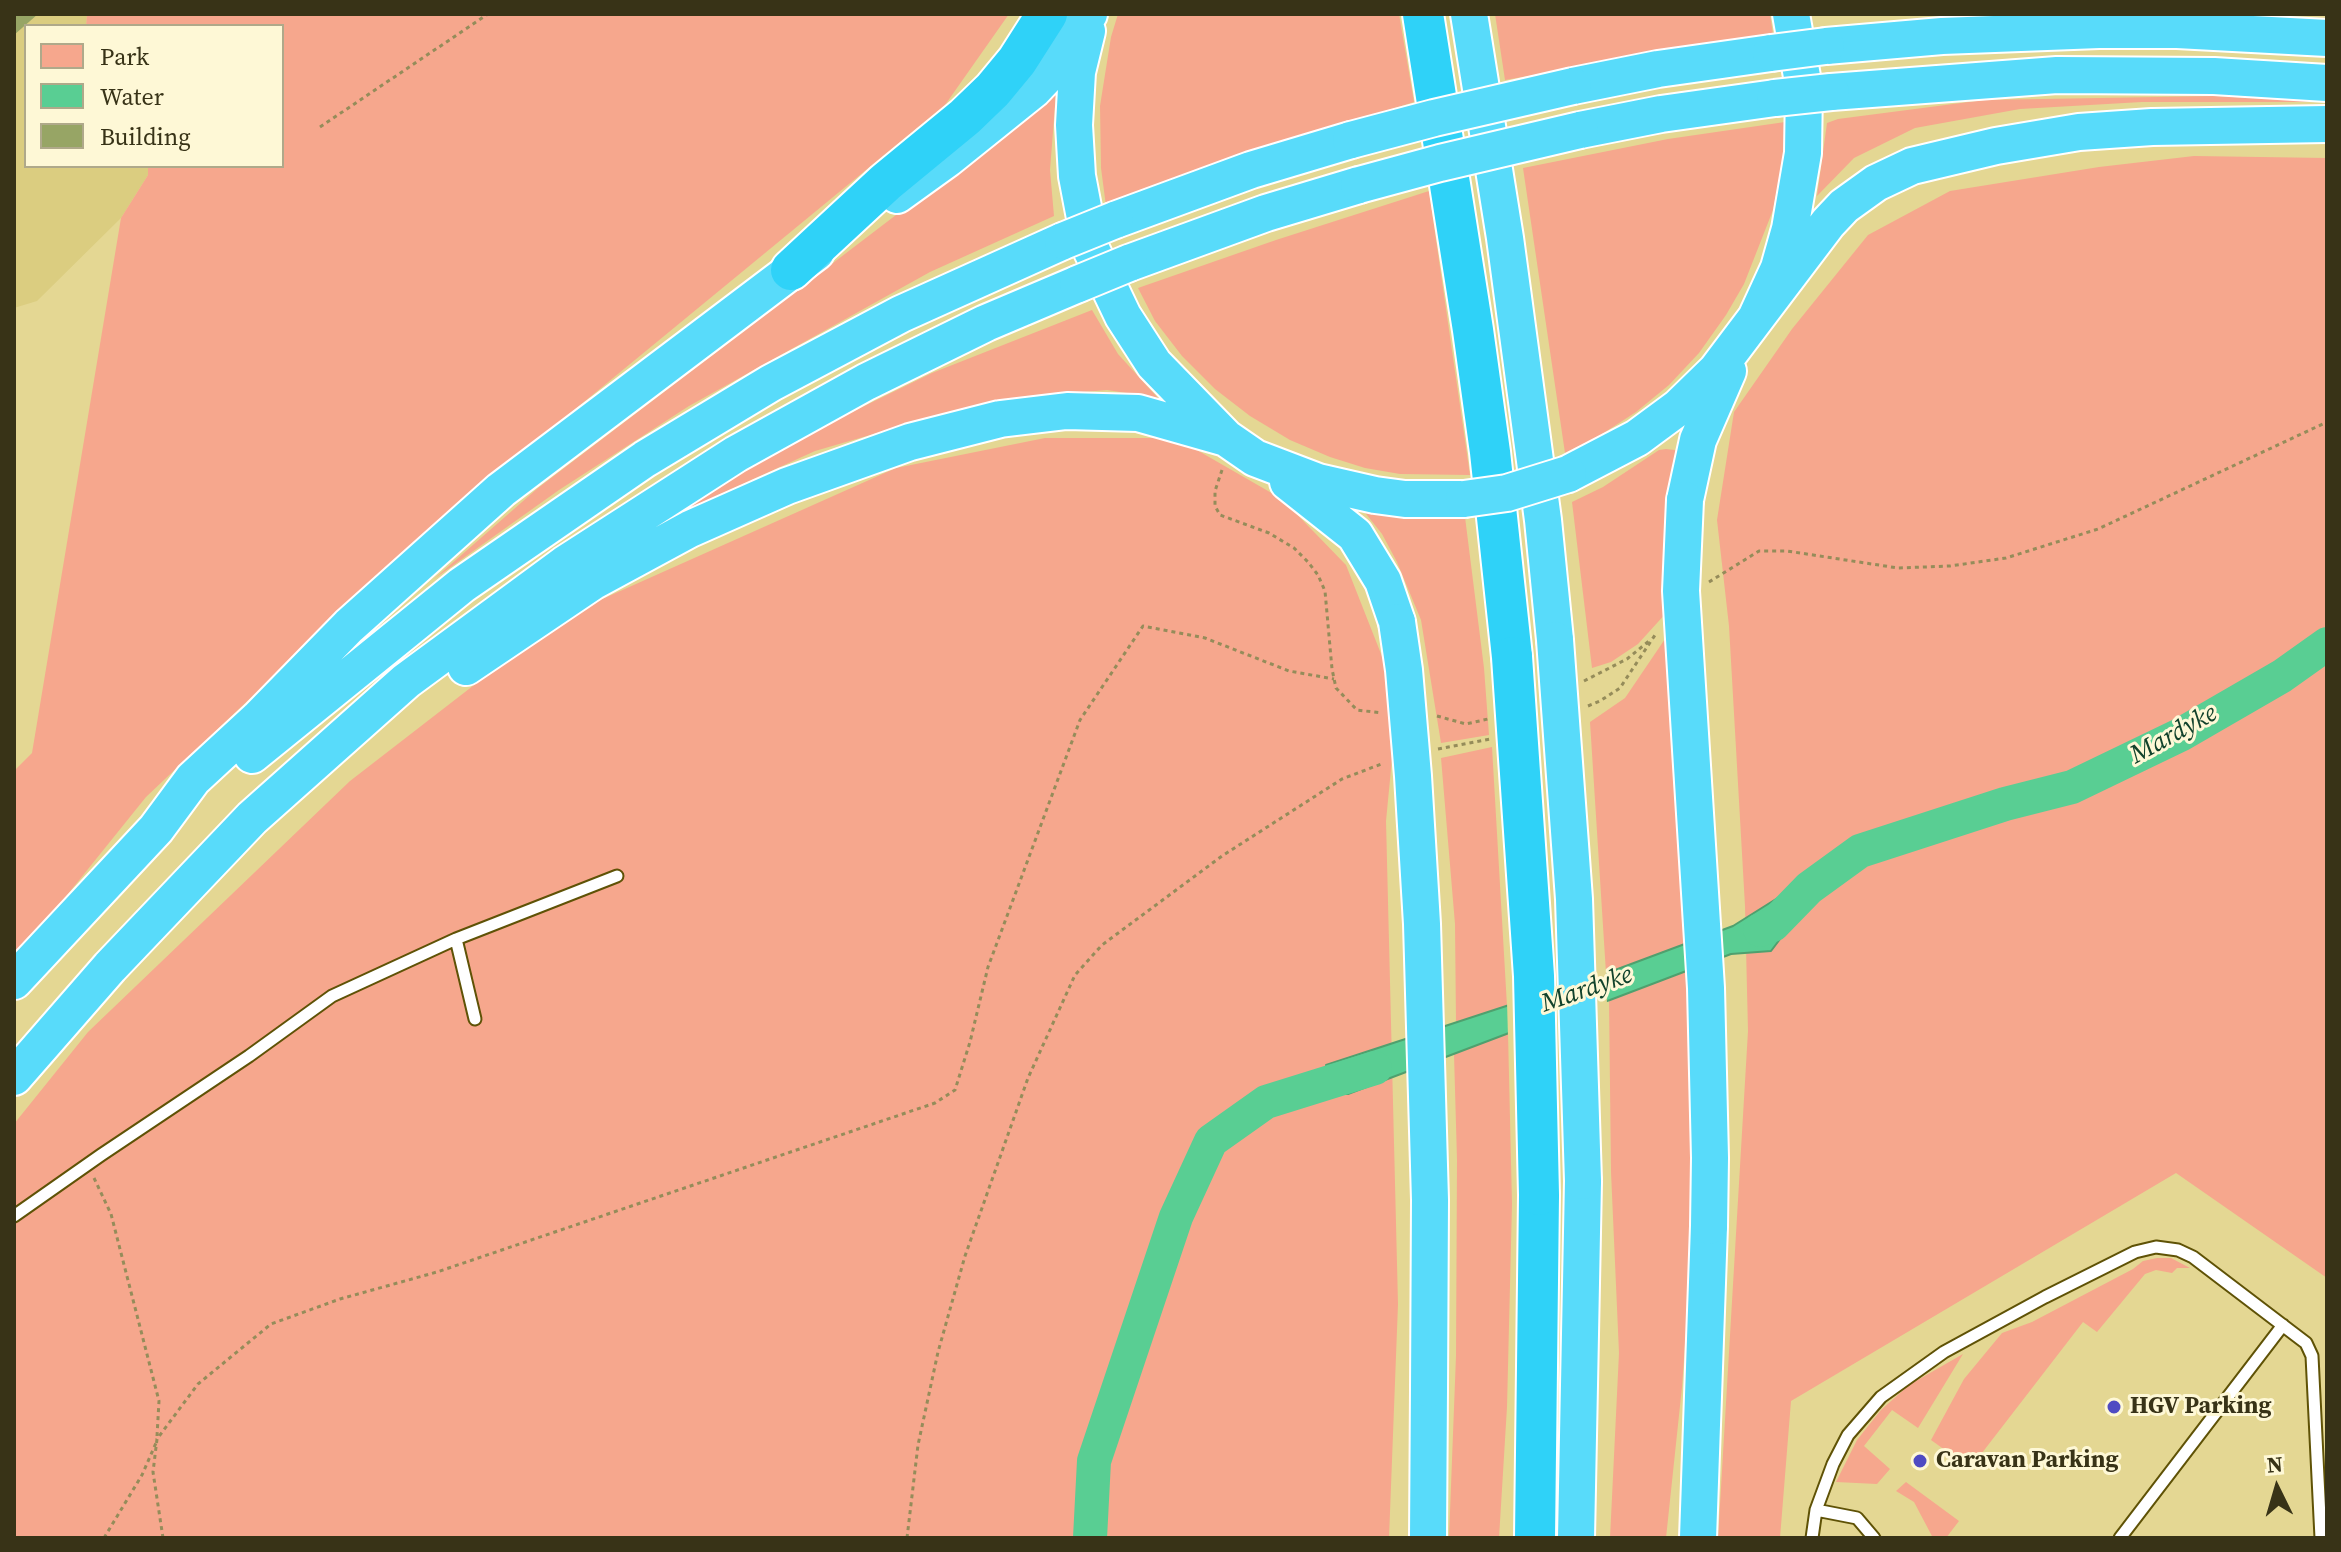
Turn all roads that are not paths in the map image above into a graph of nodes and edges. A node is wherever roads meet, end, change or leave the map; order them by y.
1 (1047, 14) edge
2 (1090, 14) edge
3 (1423, 14) edge
4 (1469, 14) edge
5 (1791, 14) edge
6 (2327, 38) edge
7 (2327, 83) edge
8 (2327, 124) edge
9 (791, 270) junction
10 (1752, 324) junction
11 (1239, 447) junction
12 (156, 829) junction
13 (211, 863) junction
14 (617, 876) dead end
15 (456, 939) junction
16 (14, 981) edge
17 (475, 1019) dead end
18 (14, 1077) edge
19 (14, 1216) edge
20 (2283, 1325) junction
21 (1816, 1510) junction
22 (1428, 1538) edge
23 (1535, 1538) edge
24 (1576, 1538) edge
25 (1695, 1538) edge
26 (1812, 1538) edge
27 (1874, 1538) edge
28 (2120, 1538) edge
29 (2321, 1538) edge

1 - 9 highway
2 - 9 highway
2 - 11 highway
3 - 23 highway, bridge
4 - 24 highway, bridge
5 - 10 highway
6 - 12 highway, bridge
7 - 13 highway, bridge
8 - 10 highway
9 - 12 highway
10 - 11 highway, bridge
10 - 25 highway, bridge
11 - 13 highway
11 - 22 highway, bridge
12 - 16 highway
13 - 18 highway
14 - 15 lane
15 - 17 lane
15 - 19 lane
20 - 21 lane
20 - 28 lane
20 - 29 lane
21 - 26 lane
21 - 27 lane

